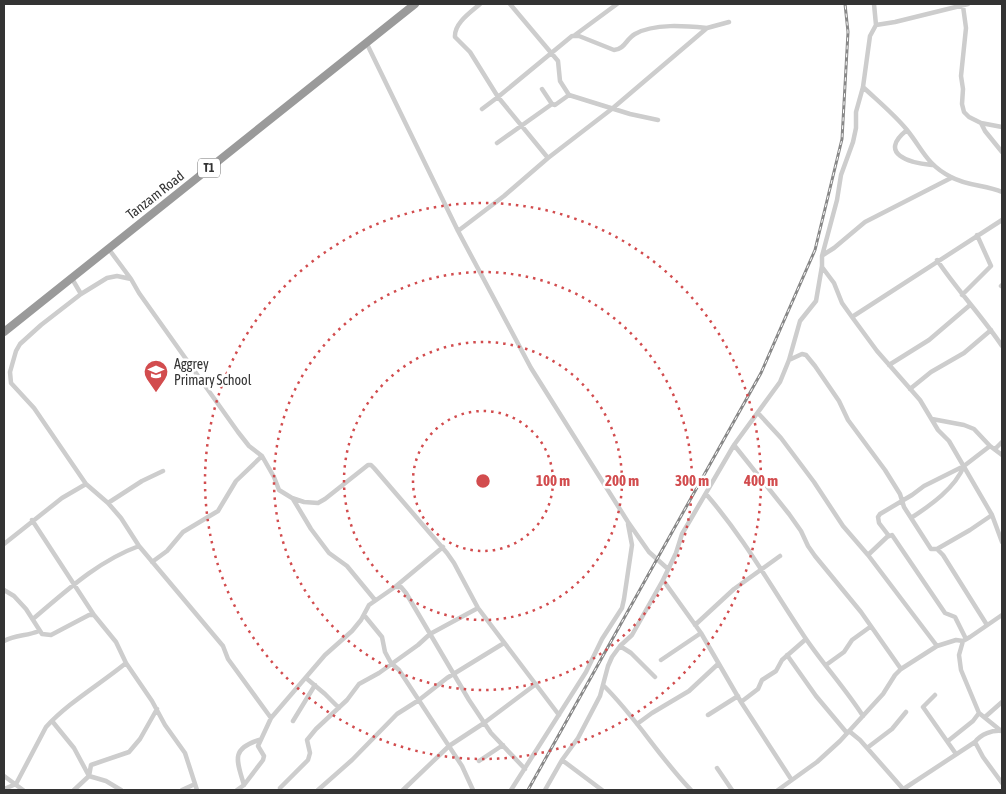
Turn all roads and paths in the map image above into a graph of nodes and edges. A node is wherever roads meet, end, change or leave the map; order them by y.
1 (415, 4) edge
2 (480, 4) edge
3 (617, 4) edge
4 (874, 4) edge
5 (513, 5) edge
6 (965, 5) edge
7 (729, 22) dead end
8 (876, 25) junction
9 (707, 28) junction
10 (575, 35) junction
11 (366, 42) junction
12 (551, 53) junction
13 (863, 88) junction
14 (542, 89) dead end
15 (569, 95) junction
16 (498, 97) junction
17 (552, 104) junction
18 (613, 108) junction
19 (482, 109) dead end
20 (658, 120) dead end
21 (981, 123) junction
22 (523, 125) junction
23 (1002, 128) edge
24 (907, 130) junction
25 (498, 143) dead end
26 (1002, 152) edge
27 (548, 158) junction
28 (932, 165) junction
29 (951, 178) junction
30 (1002, 192) edge
31 (1002, 220) edge
32 (458, 232) junction
33 (977, 235) junction
34 (108, 248) junction
35 (822, 256) junction
36 (937, 260) junction
37 (822, 266) junction
38 (71, 278) junction
39 (131, 279) junction
40 (81, 294) junction
41 (962, 295) junction
42 (970, 305) junction
43 (852, 317) junction
44 (991, 330) junction
45 (4, 332) edge
46 (1002, 336) edge
47 (998, 340) junction
48 (1002, 346) edge
49 (789, 360) junction
50 (889, 365) junction
51 (4, 377) edge
52 (11, 383) junction
53 (910, 389) junction
54 (758, 413) junction
55 (932, 419) junction
56 (1002, 442) edge
57 (734, 445) junction
58 (993, 447) junction
59 (1002, 455) edge
60 (262, 456) junction
61 (964, 466) junction
62 (163, 471) dead end
63 (86, 484) junction
64 (706, 494) junction
65 (292, 498) junction
66 (902, 501) junction
67 (108, 503) junction
68 (992, 515) junction
69 (911, 518) junction
70 (32, 520) junction
71 (628, 522) junction
72 (889, 536) junction
73 (1002, 542) edge
74 (4, 544) edge
75 (139, 546) junction
76 (443, 548) junction
77 (937, 548) junction
78 (868, 555) junction
79 (780, 556) dead end
80 (152, 562) junction
81 (668, 569) junction
82 (762, 570) junction
83 (664, 580) junction
84 (74, 583) junction
85 (395, 587) junction
86 (4, 590) edge
87 (375, 600) junction
88 (478, 608) junction
89 (364, 614) junction
90 (94, 615) junction
91 (1002, 615) edge
92 (33, 619) junction
93 (695, 625) junction
94 (987, 625) junction
95 (870, 626) junction
96 (39, 631) junction
97 (701, 633) junction
98 (430, 634) junction
99 (806, 639) junction
100 (964, 640) junction
101 (4, 641) edge
102 (504, 643) junction
103 (620, 646) junction
104 (937, 646) junction
105 (787, 655) junction
106 (661, 660) dead end
107 (126, 663) junction
108 (391, 663) junction
109 (718, 664) junction
110 (826, 664) junction
111 (901, 669) junction
112 (454, 674) junction
113 (655, 677) dead end
114 (306, 678) junction
115 (536, 684) junction
116 (603, 684) junction
117 (314, 685) junction
118 (935, 695) dead end
119 (738, 696) junction
120 (419, 700) junction
121 (742, 702) junction
122 (1002, 702) edge
123 (339, 708) junction
124 (157, 709) junction
125 (906, 712) dead end
126 (979, 713) junction
127 (559, 715) junction
128 (708, 715) dead end
129 (863, 716) junction
130 (271, 718) junction
131 (986, 718) junction
132 (293, 720) dead end
133 (52, 721) junction
134 (484, 723) junction
135 (638, 724) junction
136 (1001, 730) edge
137 (848, 732) junction
138 (259, 740) junction
139 (948, 741) junction
140 (975, 742) junction
141 (503, 745) junction
142 (449, 746) junction
143 (867, 748) junction
144 (956, 754) junction
145 (562, 760) junction
146 (479, 761) dead end
147 (717, 768) dead end
148 (525, 769) junction
149 (4, 776) edge
150 (89, 776) junction
151 (791, 779) junction
152 (1002, 783) edge
153 (16, 784) junction
154 (195, 784) junction
155 (244, 786) junction
156 (280, 788) dead end
157 (4, 789) edge
158 (23, 790) edge
159 (74, 790) edge
160 (121, 790) edge
161 (182, 790) edge
162 (197, 790) edge
163 (237, 790) edge
164 (318, 790) edge
165 (403, 790) edge
166 (473, 790) edge
167 (511, 790) edge
168 (545, 790) edge
169 (602, 790) edge
170 (691, 790) edge
171 (732, 790) edge
172 (778, 790) edge
173 (904, 790) edge

1 - 11 highway, Tanzam Road / T1
2 - 16 street
3 - 10 street
4 - 8 street
5 - 12 street
6 - 8 street
6 - 21 street
7 - 9 street
8 - 13 street
9 - 10 street
9 - 18 street
10 - 12 street
11 - 32 street
11 - 34 highway, Tanzam Road / T1
12 - 15 street
12 - 16 street
13 - 24 street
13 - 35 street
14 - 17 street
15 - 17 street
15 - 18 street
16 - 19 street
16 - 22 street
17 - 22 street
18 - 20 street
18 - 27 street
21 - 23 street
21 - 26 street
22 - 25 street
22 - 27 street
24 - 28 street
24 - 28 street
27 - 32 street
28 - 29 street
29 - 30 street
29 - 35 street
31 - 33 street
32 - 71 street
33 - 36 street
33 - 41 street
34 - 38 highway, Tanzam Road / T1
34 - 39 street
35 - 37 street
36 - 41 street
36 - 43 street
37 - 43 street
37 - 49 street
38 - 40 street
38 - 45 highway, Tanzam Road / T1
39 - 40 street
39 - 60 street
40 - 52 street
41 - 42 street
42 - 44 street
42 - 50 street
43 - 50 street
44 - 47 street
44 - 53 street
46 - 47 street
47 - 48 street
49 - 54 street
49 - 66 street
50 - 53 street
51 - 52 street
52 - 63 street
53 - 55 street
54 - 57 street
54 - 78 street
55 - 58 street
55 - 61 street
56 - 58 street
57 - 64 street
57 - 95 street
58 - 59 street
58 - 61 street
60 - 65 street
60 - 80 street
61 - 66 street
61 - 68 street
61 - 69 street
62 - 67 street
63 - 67 street
63 - 70 street
64 - 81 street
64 - 82 street
65 - 76 street
65 - 87 street
66 - 69 street
66 - 72 street
67 - 75 street
68 - 73 street
68 - 77 street
69 - 77 street
70 - 74 street
70 - 84 street
71 - 81 street
71 - 127 street
72 - 78 street
72 - 100 street
75 - 80 street
75 - 84 street
76 - 85 street
76 - 88 street
77 - 94 street
78 - 104 street
79 - 82 street
80 - 130 street
81 - 83 street
82 - 93 street
82 - 99 street
83 - 93 street
83 - 103 street
84 - 90 street
84 - 92 street
85 - 87 street
85 - 98 street
86 - 92 street
87 - 89 street
88 - 98 street
88 - 102 street
89 - 108 street
89 - 114 street
90 - 96 street
90 - 107 street
91 - 94 street
92 - 96 street
93 - 97 street
94 - 100 street
95 - 110 street
95 - 111 street
96 - 101 street
97 - 106 street
97 - 109 street
98 - 108 street
98 - 112 street
99 - 105 street
99 - 110 street
100 - 104 street
100 - 126 street
102 - 112 street
102 - 115 street
103 - 113 street
103 - 116 street
104 - 111 street
105 - 121 street
105 - 137 street
107 - 124 street
107 - 133 street
108 - 120 street
108 - 123 street
109 - 119 street
109 - 135 street
110 - 129 street
111 - 129 street
112 - 120 street
112 - 134 street
114 - 117 street
114 - 130 street
115 - 127 street
115 - 134 street
116 - 135 street
116 - 145 street
117 - 123 street
117 - 132 street
118 - 139 street
119 - 121 street
119 - 128 street
120 - 142 street
120 - 164 street
121 - 151 street
122 - 131 street
123 - 156 street
124 - 150 street
124 - 154 street
125 - 143 street
126 - 131 street
126 - 139 street
127 - 148 street
129 - 137 street
130 - 138 street
131 - 136 street
133 - 150 street
133 - 153 street
134 - 141 street
134 - 142 street
135 - 170 street
136 - 140 street
137 - 143 street
137 - 151 street
138 - 155 street
138 - 155 street
139 - 144 street
140 - 144 street
140 - 152 street
141 - 146 street
141 - 148 street
142 - 165 street
142 - 166 street
143 - 173 street
144 - 173 street
145 - 168 street
145 - 169 street
147 - 171 street
148 - 167 street
149 - 153 street
150 - 159 street
150 - 160 street
151 - 172 street
153 - 157 street
153 - 158 street
154 - 161 street
154 - 162 street
155 - 163 street

